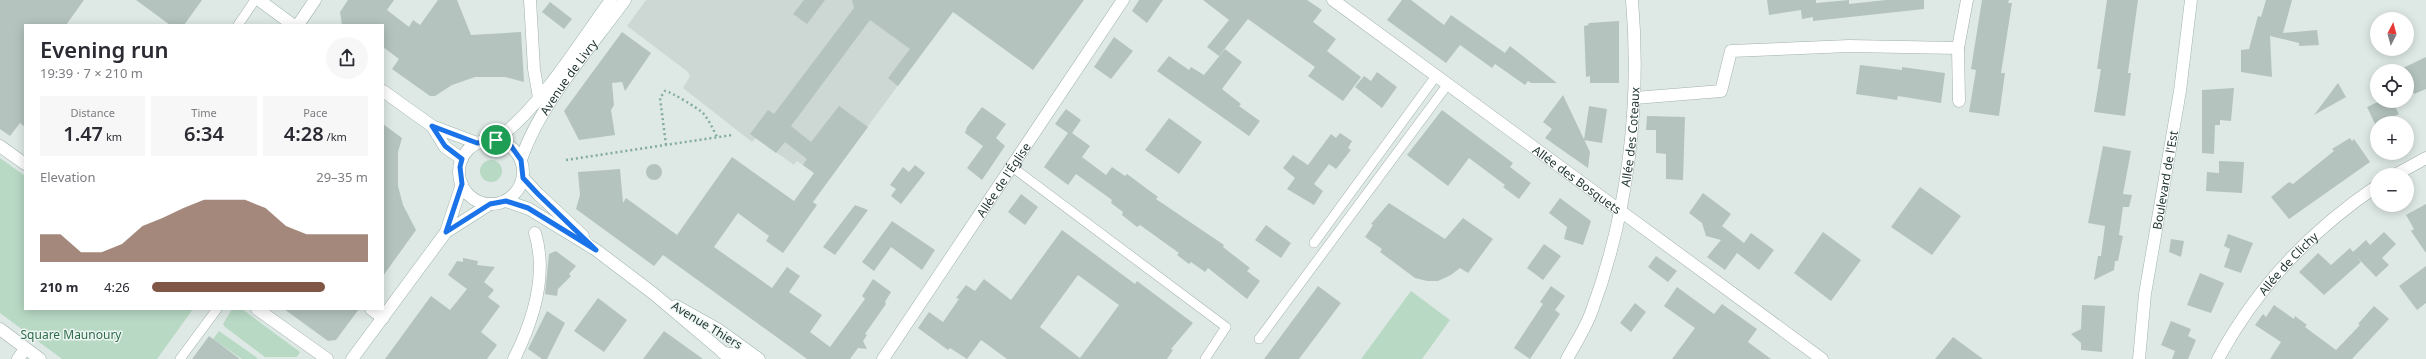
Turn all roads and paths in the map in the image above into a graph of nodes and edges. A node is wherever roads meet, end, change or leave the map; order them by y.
1 (255, 0) edge
2 (259, 0) edge
3 (315, 0) edge
4 (530, 0) edge
5 (611, 0) edge
6 (625, 0) edge
7 (1122, 0) edge
8 (1333, 0) edge
9 (1632, 0) edge
10 (1967, 0) edge
11 (2191, 0) edge
12 (239, 24) edge
13 (292, 24) edge
14 (299, 24) edge
15 (1958, 48) junction
16 (1436, 76) junction
17 (1448, 84) junction
18 (384, 92) edge
19 (539, 98) junction
20 (1635, 98) junction
21 (1959, 101) dead end
22 (432, 126) junction
23 (732, 135) dead end
24 (717, 137) junction
25 (496, 140) junction
26 (477, 143) junction
27 (666, 145) junction
28 (0, 146) edge
29 (2426, 158) edge
30 (462, 159) junction
31 (521, 160) junction
32 (566, 160) dead end
33 (24, 163) edge
34 (1012, 167) junction
35 (2407, 168) edge
36 (523, 178) junction
37 (462, 184) junction
38 (2370, 191) edge
39 (506, 201) junction
40 (490, 204) junction
41 (1620, 209) junction
42 (446, 232) junction
43 (535, 233) dead end
44 (1314, 244) dead end
45 (596, 250) junction
46 (654, 294) junction
47 (216, 310) edge
48 (258, 310) edge
49 (372, 310) edge
50 (383, 318) junction
51 (0, 330) edge
52 (1259, 339) dead end
53 (26, 349) junction
54 (727, 356) edge
55 (356, 358) edge
56 (18, 359) edge
57 (40, 359) edge
58 (180, 359) edge
59 (327, 359) edge
60 (514, 359) edge
61 (746, 359) edge
62 (759, 359) edge
63 (883, 359) edge
64 (1205, 359) edge
65 (1567, 359) edge
66 (1822, 359) edge
67 (2139, 359) edge
68 (2218, 359) edge

1 - 12 lane
2 - 13 street
3 - 14 street
4 - 19 street
5 - 19 street, Avenue de Livry
6 - 31 street, Avenue de Livry
7 - 34 street, Allée de l'Église
8 - 16 street, Allée des Bosquets
9 - 20 street, Allée des Coteaux
10 - 15 street
11 - 67 street, Boulevard de l'Est
15 - 20 street
15 - 21 street
16 - 17 street, Allée des Bosquets
16 - 44 lane
17 - 41 street, Allée des Bosquets
17 - 52 lane
18 - 22 street
19 - 25 street, Avenue de Livry
20 - 41 street, Allée des Coteaux
22 - 26 street
22 - 30 street
23 - 24 path
24 - 27 path
24 - 27 path
25 - 26 street
25 - 31 street
26 - 30 street
27 - 32 path
28 - 33 street
29 - 35 street
30 - 37 street
31 - 36 street
34 - 63 street, Allée de l'Église
34 - 64 lane
36 - 39 street
36 - 45 street, Avenue Thiers
37 - 40 street
37 - 42 street
38 - 68 street, Allée de Clichy
39 - 40 street
39 - 45 street, Avenue Thiers
40 - 42 street
41 - 65 street, Allée des Coteaux
41 - 66 street, Allée des Bosquets
42 - 50 street
43 - 60 street
45 - 46 street, Avenue Thiers
46 - 54 street, Avenue Thiers
46 - 62 street, Avenue Thiers
47 - 58 lane
48 - 59 street
49 - 50 street
50 - 55 street
51 - 53 street
53 - 56 street
53 - 57 street
54 - 61 street

